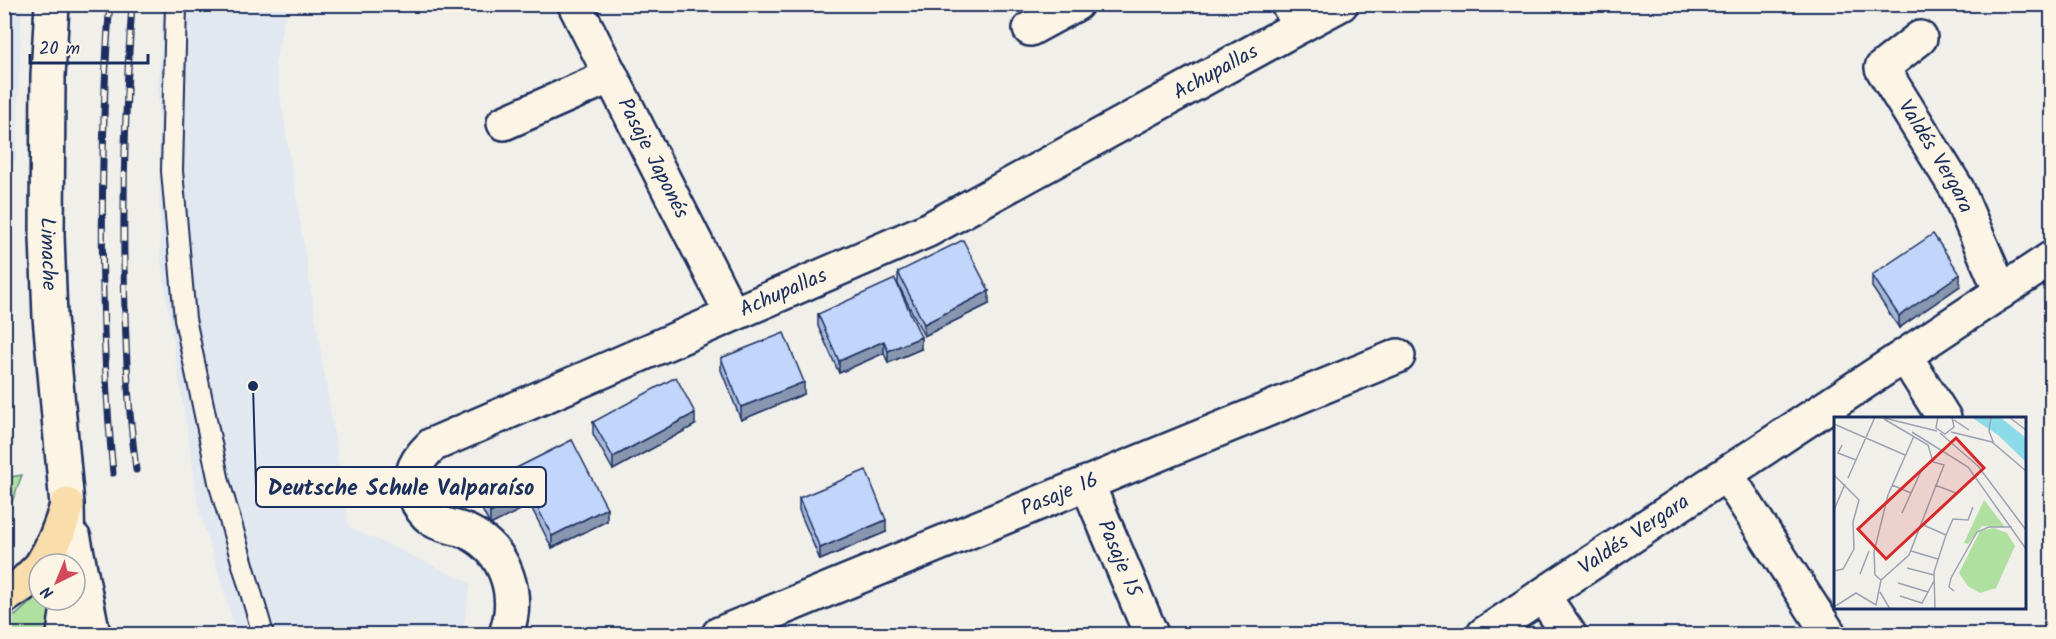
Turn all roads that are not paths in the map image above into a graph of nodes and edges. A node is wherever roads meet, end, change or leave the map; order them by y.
1 (52, 4) edge
2 (176, 4) edge
3 (1076, 4) edge
4 (1341, 4) edge
5 (575, 5) edge
6 (1294, 15) edge
7 (1030, 29) dead end
8 (1920, 38) dead end
9 (611, 76) junction
10 (504, 123) dead end
11 (2052, 258) edge
12 (2001, 292) junction
13 (732, 314) junction
14 (1398, 356) dead end
15 (1905, 356) junction
16 (1943, 417) edge
17 (1727, 475) junction
18 (1087, 483) junction
19 (67, 505) junction
20 (50, 552) edge
21 (68, 552) edge
22 (27, 580) edge
23 (1544, 596) junction
24 (4, 597) edge
25 (67, 612) edge
26 (64, 634) edge
27 (93, 634) edge
28 (262, 634) edge
29 (506, 634) edge
30 (719, 634) edge
31 (1151, 634) edge
32 (1484, 634) edge
33 (1569, 634) edge
34 (1829, 634) edge

1 - 19 street, Limache
2 - 28 lane
3 - 7 street
4 - 6 street, Achupallas
5 - 9 street, Pasaje Japonés
6 - 13 street, Achupallas
8 - 12 street, Valdés Vergara
9 - 10 street
9 - 13 street, Pasaje Japonés
11 - 12 street, Valdés Vergara
12 - 15 street, Valdés Vergara
13 - 29 street, Achupallas
14 - 18 street, Pasaje 16
15 - 16 street
15 - 17 street, Valdés Vergara
17 - 23 street, Valdés Vergara
17 - 34 street
18 - 30 street, Pasaje 16
18 - 31 street, Pasaje 15
19 - 20 highway
19 - 21 street, Limache
19 - 27 street, Limache
22 - 24 highway
23 - 32 street, Valdés Vergara
23 - 33 street
25 - 26 street

